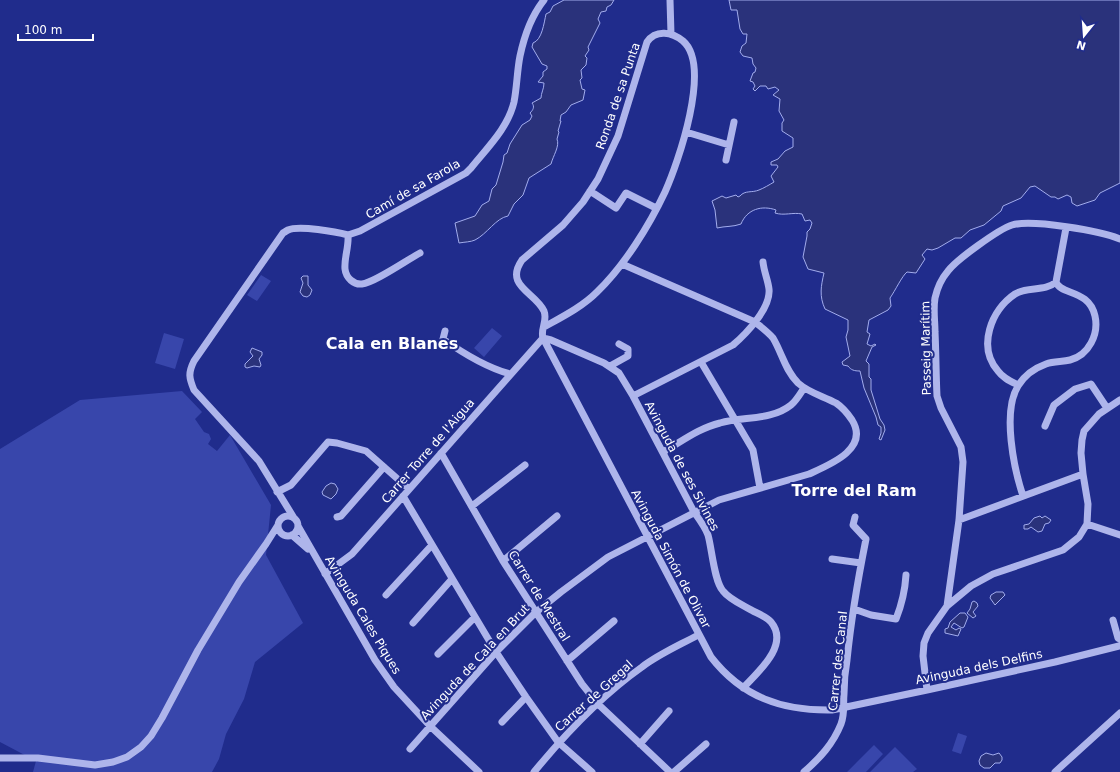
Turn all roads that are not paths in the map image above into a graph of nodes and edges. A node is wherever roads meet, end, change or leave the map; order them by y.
1 (544, 0) edge
2 (670, 0) edge
3 (671, 34) junction
4 (734, 122) dead end
5 (686, 132) junction
6 (729, 145) junction
7 (726, 160) dead end
8 (590, 192) junction
9 (656, 208) junction
10 (1066, 228) junction
11 (348, 235) junction
12 (1120, 240) edge
13 (420, 253) dead end
14 (763, 262) dead end
15 (622, 264) junction
16 (1056, 284) junction
17 (544, 310) junction
18 (560, 318) junction
19 (755, 322) junction
20 (544, 327) junction
21 (445, 331) dead end
22 (543, 338) junction
23 (619, 344) dead end
24 (701, 362) junction
25 (610, 366) junction
26 (510, 374) junction
27 (1018, 385) junction
28 (804, 388) junction
29 (633, 396) junction
30 (1120, 400) edge
31 (1107, 408) junction
32 (736, 420) junction
33 (1044, 426) dead end
34 (441, 452) junction
35 (663, 452) junction
36 (525, 465) dead end
37 (384, 467) junction
38 (1083, 474) junction
39 (760, 488) junction
40 (409, 489) junction
41 (278, 495) junction
42 (403, 496) junction
43 (1022, 496) junction
44 (472, 506) junction
45 (694, 512) junction
46 (557, 516) dead end
47 (337, 517) dead end
48 (855, 517) dead end
49 (294, 518) junction
50 (959, 520) junction
51 (280, 522) junction
52 (1087, 524) junction
53 (298, 526) junction
54 (1120, 535) edge
55 (289, 536) junction
56 (647, 536) junction
57 (266, 544) junction
58 (432, 545) junction
59 (313, 554) junction
60 (832, 559) dead end
61 (503, 561) junction
62 (861, 562) junction
63 (325, 574) junction
64 (906, 575) dead end
65 (452, 579) junction
66 (951, 586) junction
67 (964, 592) junction
68 (386, 595) dead end
69 (947, 606) junction
70 (854, 609) junction
71 (535, 613) junction
72 (475, 617) junction
73 (1113, 620) dead end
74 (614, 621) dead end
75 (413, 623) dead end
76 (698, 635) junction
77 (1120, 643) edge
78 (496, 652) junction
79 (438, 654) dead end
80 (566, 661) junction
81 (743, 688) junction
82 (926, 690) junction
83 (526, 697) junction
84 (598, 704) junction
85 (844, 707) junction
86 (669, 711) dead end
87 (1120, 713) edge
88 (502, 722) dead end
89 (430, 726) junction
90 (558, 742) junction
91 (640, 744) junction
92 (706, 744) dead end
93 (410, 750) dead end
94 (0, 758) edge
95 (479, 772) edge
96 (534, 772) edge
97 (591, 772) edge
98 (670, 772) edge
99 (674, 772) edge
100 (804, 772) edge
101 (1055, 772) edge

1 - 11 street, Camí de sa Farola
2 - 3 street
3 - 5 street
3 - 8 street, Ronda de sa Punta
4 - 6 street
5 - 6 street
5 - 9 street
6 - 7 street
8 - 9 street
8 - 17 street, Ronda de sa Punta
9 - 15 street
10 - 12 street, Passeig Marítim
10 - 16 street
10 - 50 street, Passeig Marítim
11 - 13 street
11 - 41 street
14 - 19 street
15 - 18 street
15 - 19 street, Avinguda de Cala en Brut
16 - 27 street
16 - 27 street
17 - 18 street, Ronda de sa Punta
17 - 20 street
18 - 20 street
19 - 24 street
19 - 28 street, Avinguda de Cala en Brut
20 - 22 street
21 - 26 street
22 - 25 street, Avinguda de ses Sivines
22 - 26 street, Carrer Torre de l'Aigua
22 - 56 street, Avinguda Simón de Olivar
23 - 25 street
24 - 29 street
24 - 32 street
25 - 29 street, Avinguda de ses Sivines
26 - 34 street, Carrer Torre de l'Aigua
27 - 43 street
28 - 32 street
28 - 39 street, Avinguda de Cala en Brut
29 - 35 street, Avinguda de ses Sivines
30 - 31 street
31 - 33 street
31 - 38 street
32 - 35 street
32 - 39 street
34 - 40 street, Carrer Torre de l'Aigua
34 - 44 street, Carrer de Mestral
35 - 45 street, Avinguda de ses Sivines
36 - 44 street
37 - 40 street
37 - 41 street
37 - 47 street
38 - 43 street
38 - 52 street
39 - 45 street, Avinguda de Cala en Brut
40 - 42 street, Carrer Torre de l'Aigua
41 - 49 street
41 - 51 street
42 - 58 street
42 - 63 street, Carrer Torre de l'Aigua
43 - 50 street
44 - 61 street, Carrer de Mestral
45 - 56 street, Avinguda de Cala en Brut
45 - 81 street, Avinguda de ses Sivines
46 - 61 street
48 - 62 street, Carrer des Canal
49 - 51 street
49 - 53 street
50 - 66 street, Passeig Marítim
51 - 55 street
51 - 57 street
52 - 54 street
52 - 67 street
53 - 55 street
53 - 59 street, Avinguda Cales Piques
55 - 57 street
55 - 59 street, Avinguda Cales Piques
56 - 71 street, Avinguda de Cala en Brut
56 - 76 street, Avinguda Simón de Olivar
57 - 94 street
58 - 65 street
58 - 68 street
59 - 63 street, Avinguda Cales Piques
60 - 62 street
61 - 71 street, Carrer de Mestral
62 - 70 street, Carrer des Canal
63 - 89 street, Avinguda Cales Piques
64 - 70 street
65 - 72 street
65 - 75 street
66 - 67 street
66 - 69 street, Passeig Marítim
67 - 69 street
69 - 82 street
70 - 85 street, Carrer des Canal
71 - 78 street, Avinguda de Cala en Brut
71 - 80 street, Carrer de Mestral
72 - 78 street
72 - 79 street
73 - 77 street
74 - 80 street
76 - 81 street, Avinguda Simón de Olivar
76 - 84 street, Carrer de Gregal
77 - 82 street, Avinguda dels Delfins
78 - 83 street
78 - 89 street, Avinguda de Cala en Brut
80 - 84 street, Carrer de Mestral
81 - 85 street, Avinguda Simón de Olivar
82 - 85 street, Avinguda dels Delfins
83 - 88 street
83 - 90 street
84 - 90 street, Carrer de Gregal
84 - 91 street, Carrer de Mestral
85 - 100 street, Carrer des Canal
86 - 91 street
87 - 101 street
89 - 93 street, Avinguda de Cala en Brut
89 - 95 street, Avinguda Cales Piques
90 - 96 street, Carrer de Gregal
90 - 97 street
91 - 98 street, Carrer de Mestral
92 - 99 street

